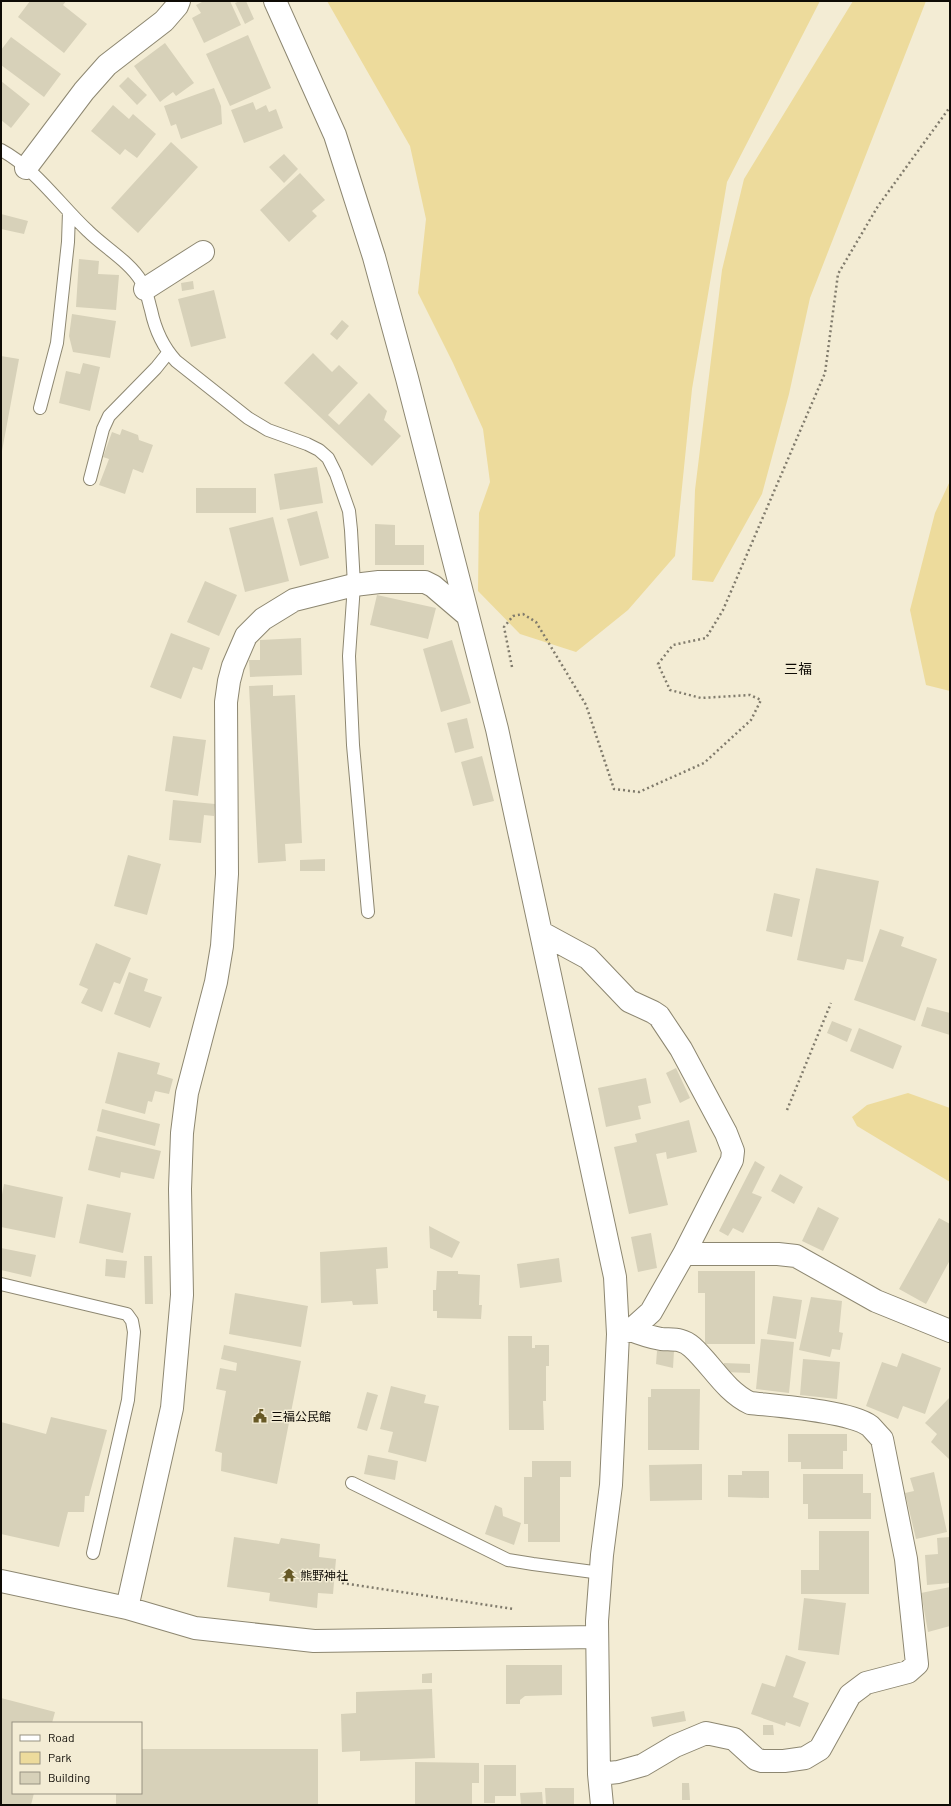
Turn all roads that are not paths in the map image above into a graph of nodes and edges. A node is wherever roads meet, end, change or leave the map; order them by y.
1 (179, 1) edge
2 (276, 1) edge
3 (1, 150) edge
4 (26, 168) junction
5 (69, 212) junction
6 (203, 252) dead end
7 (145, 289) junction
8 (168, 352) junction
9 (40, 408) dead end
10 (90, 479) dead end
11 (354, 585) junction
12 (467, 615) junction
13 (368, 912) dead end
14 (542, 933) junction
15 (684, 1254) junction
16 (1, 1284) edge
17 (950, 1331) edge
18 (625, 1332) junction
19 (352, 1483) dead end
20 (93, 1553) dead end
21 (601, 1573) junction
22 (1, 1581) edge
23 (127, 1608) junction
24 (597, 1637) junction
25 (599, 1774) junction
26 (602, 1805) edge

1 - 4 street
2 - 12 street
3 - 4 lane
4 - 5 lane
5 - 7 lane
5 - 9 lane
6 - 7 street
7 - 8 lane
8 - 10 lane
8 - 11 lane
11 - 12 street
11 - 13 lane
11 - 23 street
12 - 14 street
14 - 15 street
14 - 18 street
15 - 17 street
15 - 18 street
16 - 20 lane
18 - 21 street
18 - 25 street
19 - 21 lane
21 - 24 street
22 - 23 street
23 - 24 street
24 - 25 street
25 - 26 street

